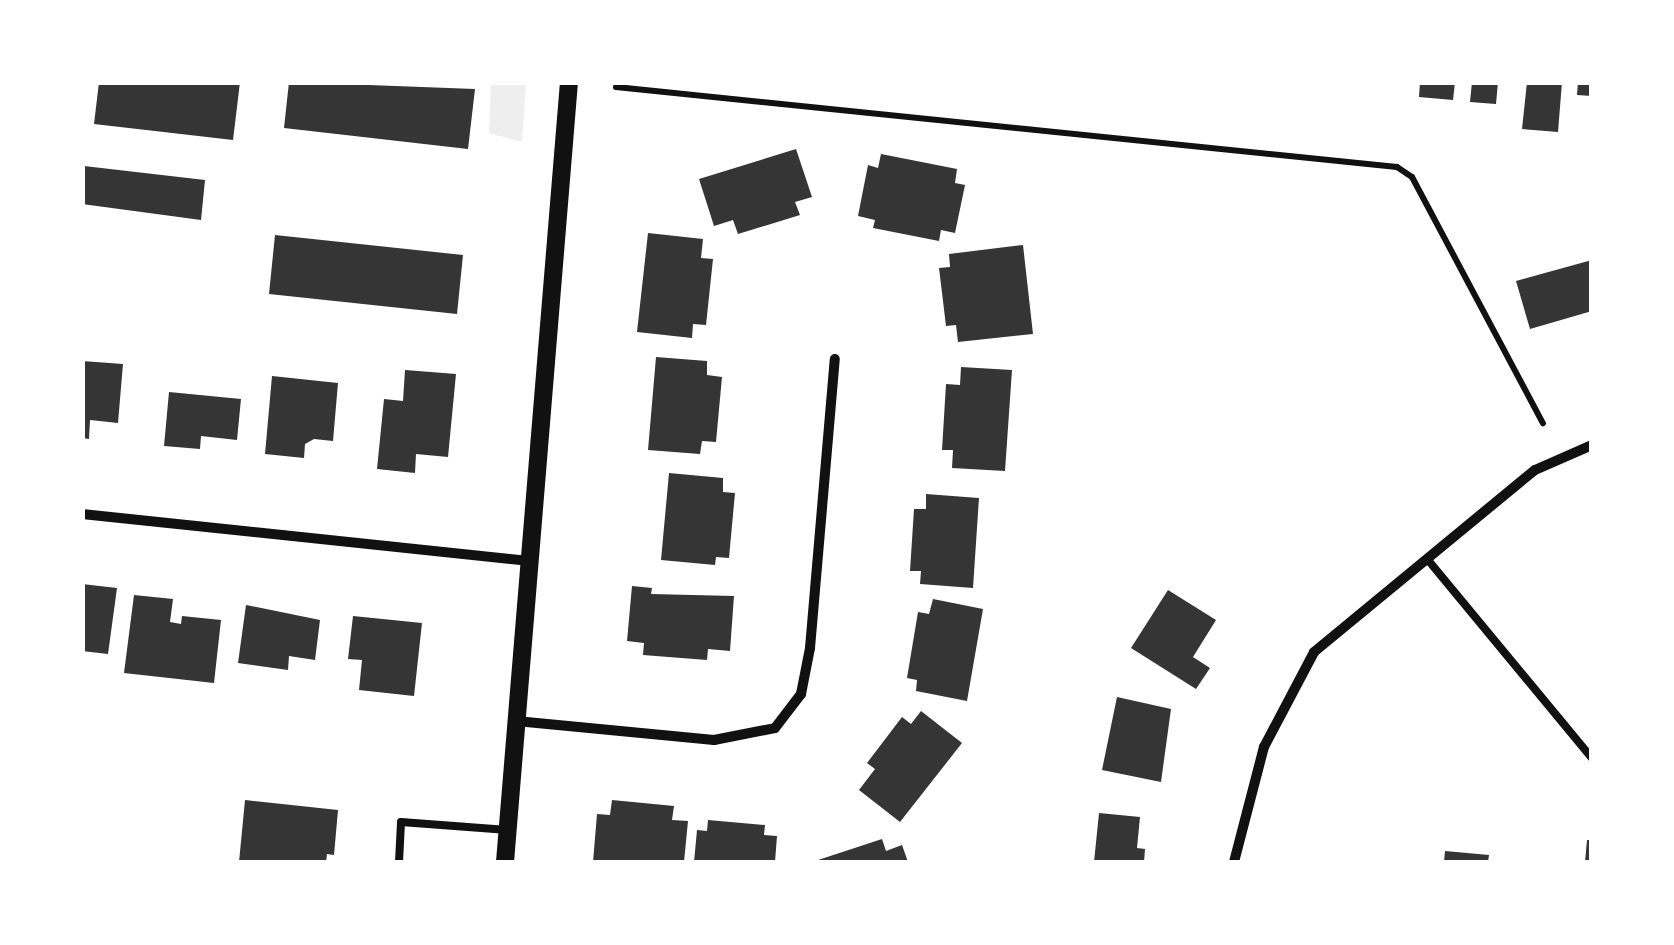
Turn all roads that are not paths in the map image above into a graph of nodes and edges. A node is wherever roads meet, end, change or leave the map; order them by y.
1 (570, 82) edge
2 (835, 359) dead end
3 (1592, 445) edge
4 (82, 514) edge
5 (1428, 560) junction
6 (531, 561) junction
7 (516, 720) junction
8 (1592, 758) edge
9 (508, 830) junction
10 (399, 862) edge
11 (505, 862) edge
12 (1234, 862) edge

1 - 6 street
2 - 7 street
3 - 5 street
4 - 6 street
5 - 8 lane
5 - 12 street
6 - 7 street
7 - 9 street
9 - 10 lane
9 - 11 street

